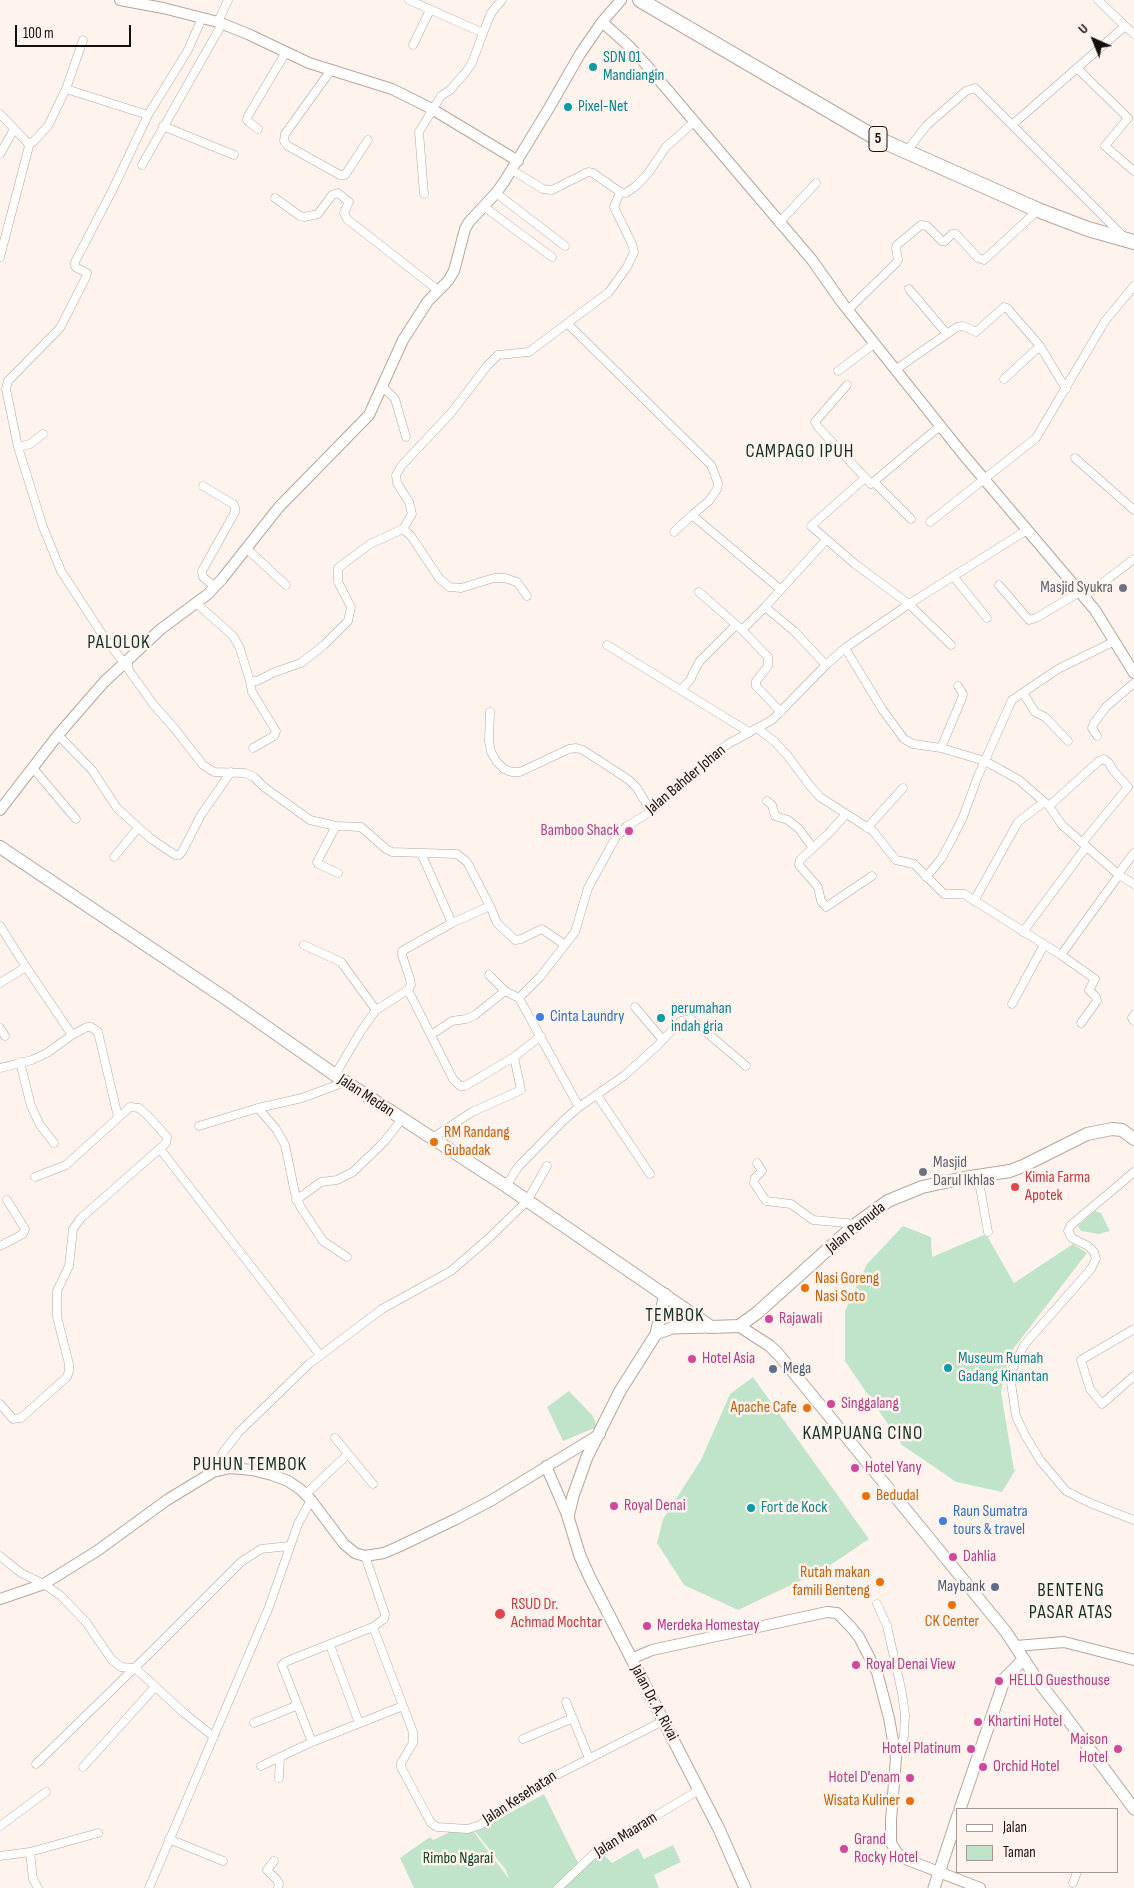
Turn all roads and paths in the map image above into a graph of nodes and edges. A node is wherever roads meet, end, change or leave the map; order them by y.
1 (120, 0) edge
2 (228, 0) edge
3 (409, 0) edge
4 (502, 0) edge
5 (622, 0) edge
6 (640, 0) edge
7 (1098, 0) edge
8 (421, 3) edge
9 (430, 10) junction
10 (202, 18) junction
11 (602, 22) junction
12 (220, 23) junction
13 (1125, 26) junction
14 (483, 33) junction
15 (1134, 34) edge
16 (83, 40) dead end
17 (413, 45) dead end
18 (286, 52) junction
19 (1077, 68) junction
20 (331, 70) junction
21 (66, 89) junction
22 (432, 109) junction
23 (0, 114) edge
24 (148, 115) junction
25 (694, 122) junction
26 (1012, 125) junction
27 (163, 126) junction
28 (14, 129) junction
29 (258, 129) dead end
30 (368, 140) dead end
31 (28, 144) junction
32 (906, 152) junction
33 (0, 154) edge
34 (234, 155) dead end
35 (518, 160) junction
36 (142, 165) dead end
37 (512, 170) junction
38 (1134, 171) edge
39 (816, 183) dead end
40 (620, 192) junction
41 (424, 194) dead end
42 (496, 194) junction
43 (275, 198) dead end
44 (483, 206) junction
45 (1038, 210) junction
46 (779, 223) junction
47 (1131, 241) edge
48 (565, 246) dead end
49 (0, 257) edge
50 (552, 257) dead end
51 (1134, 286) edge
52 (909, 289) dead end
53 (439, 291) junction
54 (848, 310) junction
55 (568, 324) junction
56 (947, 334) junction
57 (875, 343) junction
58 (1040, 346) junction
59 (896, 370) junction
60 (838, 371) dead end
61 (1004, 379) dead end
62 (847, 385) dead end
63 (382, 386) junction
64 (1066, 389) junction
65 (940, 426) junction
66 (43, 434) dead end
67 (406, 437) dead end
68 (18, 446) junction
69 (1075, 458) dead end
70 (864, 479) junction
71 (983, 479) junction
72 (874, 482) junction
73 (204, 486) dead end
74 (1134, 510) edge
75 (692, 516) junction
76 (911, 519) dead end
77 (930, 522) dead end
78 (403, 528) junction
79 (1027, 530) junction
80 (674, 532) dead end
81 (826, 540) junction
82 (246, 548) junction
83 (1134, 559) edge
84 (954, 576) junction
85 (999, 584) dead end
86 (286, 585) dead end
87 (215, 586) junction
88 (780, 589) junction
89 (699, 592) dead end
90 (1082, 595) junction
91 (527, 596) dead end
92 (196, 603) junction
93 (909, 604) junction
94 (765, 606) junction
95 (987, 618) dead end
96 (736, 625) junction
97 (742, 630) junction
98 (1115, 641) junction
99 (607, 645) dead end
100 (952, 645) dead end
101 (845, 648) junction
102 (126, 661) junction
103 (826, 665) junction
104 (1134, 673) edge
105 (250, 681) junction
106 (1134, 683) edge
107 (958, 686) dead end
108 (681, 690) junction
109 (1023, 693) junction
110 (490, 712) dead end
111 (781, 712) junction
112 (757, 728) junction
113 (749, 732) junction
114 (58, 735) junction
115 (1097, 736) dead end
116 (1068, 741) dead end
117 (253, 748) dead end
118 (941, 748) junction
119 (985, 761) junction
120 (32, 767) junction
121 (232, 772) junction
122 (903, 788) dead end
123 (767, 801) dead end
124 (1047, 804) junction
125 (0, 810) edge
126 (651, 812) junction
127 (844, 817) junction
128 (76, 819) dead end
129 (336, 826) junction
130 (138, 828) junction
131 (867, 828) junction
132 (1084, 845) junction
133 (0, 847) edge
134 (814, 848) junction
135 (421, 853) junction
136 (1134, 853) edge
137 (114, 857) dead end
138 (338, 873) dead end
139 (1118, 875) junction
140 (872, 876) dead end
141 (926, 877) junction
142 (1134, 884) edge
143 (974, 901) junction
144 (490, 906) junction
145 (452, 923) junction
146 (0, 926) edge
147 (1023, 932) junction
148 (1044, 944) junction
149 (304, 945) dead end
150 (565, 945) junction
151 (1061, 955) junction
152 (26, 967) junction
153 (489, 975) dead end
154 (0, 982) edge
155 (408, 990) junction
156 (504, 991) junction
157 (519, 998) junction
158 (1012, 1004) dead end
159 (635, 1007) dead end
160 (376, 1010) junction
161 (1134, 1015) edge
162 (1134, 1020) edge
163 (1081, 1023) dead end
164 (0, 1028) edge
165 (72, 1035) junction
166 (431, 1035) junction
167 (5, 1036) dead end
168 (541, 1036) junction
169 (663, 1040) junction
170 (514, 1057) junction
171 (20, 1062) junction
172 (746, 1066) dead end
173 (0, 1068) edge
174 (340, 1078) junction
175 (596, 1095) junction
176 (579, 1107) junction
177 (258, 1108) junction
178 (118, 1118) junction
179 (402, 1119) junction
180 (199, 1126) dead end
181 (432, 1138) junction
182 (1134, 1139) edge
183 (54, 1143) dead end
184 (160, 1149) junction
185 (757, 1163) dead end
186 (547, 1166) dead end
187 (1134, 1172) edge
188 (650, 1174) dead end
189 (978, 1176) junction
190 (35, 1177) dead end
191 (506, 1186) junction
192 (7, 1200) dead end
193 (296, 1200) junction
194 (528, 1201) junction
195 (856, 1224) junction
196 (988, 1232) dead end
197 (0, 1246) edge
198 (347, 1257) dead end
199 (665, 1294) junction
200 (739, 1326) junction
201 (711, 1327) junction
202 (1134, 1329) edge
203 (656, 1334) junction
204 (320, 1355) junction
205 (1134, 1376) edge
206 (0, 1404) edge
207 (600, 1434) junction
208 (335, 1438) dead end
209 (348, 1454) junction
210 (546, 1466) junction
211 (213, 1472) junction
212 (373, 1484) dead end
213 (308, 1497) junction
214 (568, 1517) junction
215 (1134, 1520) edge
216 (289, 1546) junction
217 (0, 1556) edge
218 (365, 1556) junction
219 (44, 1584) junction
220 (0, 1599) edge
221 (877, 1604) dead end
222 (373, 1627) junction
223 (330, 1645) junction
224 (1032, 1645) junction
225 (1016, 1646) junction
226 (631, 1659) junction
227 (1024, 1659) junction
228 (1134, 1660) edge
229 (135, 1668) junction
230 (155, 1687) junction
231 (566, 1702) dead end
232 (298, 1705) junction
233 (403, 1706) junction
234 (573, 1718) junction
235 (664, 1721) junction
236 (254, 1723) dead end
237 (359, 1723) junction
238 (214, 1737) junction
239 (523, 1739) dead end
240 (312, 1742) junction
241 (280, 1757) junction
242 (589, 1758) junction
243 (896, 1758) junction
244 (36, 1764) dead end
245 (83, 1766) dead end
246 (262, 1766) dead end
247 (278, 1778) dead end
248 (699, 1790) junction
249 (46, 1792) dead end
250 (960, 1808) edge
251 (1134, 1809) edge
252 (956, 1821) edge
253 (0, 1826) edge
254 (98, 1833) dead end
255 (169, 1839) junction
256 (30, 1852) junction
257 (0, 1856) edge
258 (223, 1860) dead end
259 (274, 1860) dead end
260 (938, 1872) junction
261 (1077, 1873) edge
262 (1073, 1883) dead end
263 (38, 1888) edge
264 (149, 1888) edge
265 (278, 1888) edge
266 (558, 1888) edge
267 (745, 1888) edge
268 (934, 1888) edge
269 (980, 1888) edge

1 - 10 street
2 - 12 street
3 - 8 street
4 - 14 street
5 - 11 street
6 - 32 highway, 5
7 - 13 street
8 - 9 street
9 - 14 street
9 - 17 street
10 - 12 street
10 - 24 street
11 - 25 street
11 - 35 street
12 - 18 street
12 - 27 street
13 - 15 street
13 - 19 street
14 - 22 street
16 - 21 street
18 - 20 street
18 - 29 street
19 - 26 street
19 - 38 street
20 - 22 street
20 - 30 street
21 - 24 street
21 - 31 street
22 - 35 street
22 - 41 street
23 - 28 street
24 - 68 street
25 - 40 street
25 - 46 street
26 - 32 street
26 - 47 street
27 - 34 street
27 - 36 street
28 - 31 street
28 - 33 street
31 - 49 street
32 - 45 highway, 5
35 - 37 street
37 - 40 street
37 - 42 street
39 - 46 street
40 - 55 street
42 - 44 street
42 - 48 street
43 - 53 street
44 - 50 street
44 - 53 street
45 - 47 highway, 5
45 - 54 street
46 - 54 street
51 - 64 street
52 - 56 street
53 - 63 street
54 - 57 street
55 - 75 street
55 - 78 street
56 - 58 street
56 - 59 street
57 - 59 street
57 - 60 street
58 - 61 street
58 - 64 street
59 - 65 street
62 - 70 street
63 - 67 street
63 - 82 street
64 - 71 street
65 - 71 street
65 - 72 street
66 - 68 street
68 - 102 street
69 - 74 street
70 - 72 street
70 - 81 street
71 - 77 street
71 - 79 street
72 - 76 street
73 - 87 street
75 - 80 street
75 - 88 street
78 - 91 street
78 - 105 street
79 - 84 street, Jalan Bahder Johan
79 - 90 street
81 - 88 street
81 - 93 street
82 - 86 street
82 - 87 street
83 - 90 street
84 - 93 street, Jalan Bahder Johan
84 - 95 street
85 - 90 street
87 - 92 street
88 - 94 street
89 - 96 street
90 - 98 street
92 - 102 street
92 - 105 street
93 - 100 street
93 - 101 street, Jalan Bahder Johan
94 - 97 street
94 - 103 street
96 - 97 street
96 - 108 street
97 - 111 street
98 - 104 street
98 - 109 street
99 - 108 street
101 - 103 street, Jalan Bahder Johan
101 - 118 street
102 - 114 street
102 - 121 street
103 - 111 street, Jalan Bahder Johan
105 - 117 street
106 - 115 street
107 - 118 street
108 - 113 street
109 - 116 street
109 - 119 street
110 - 126 street
111 - 112 street, Jalan Bahder Johan
112 - 113 street, Jalan Bahder Johan
112 - 127 street
113 - 126 street, Jalan Bahder Johan
114 - 120 street
114 - 130 street
118 - 119 street
119 - 124 street
119 - 141 street
120 - 125 street
120 - 128 street
121 - 129 street
121 - 130 street
122 - 131 street
123 - 134 street
124 - 132 street
124 - 132 street
124 - 143 street
126 - 150 street, Jalan Bahder Johan
127 - 131 street
127 - 134 street
129 - 135 street
129 - 138 street
130 - 137 street
131 - 141 street
132 - 139 street
132 - 147 street
133 - 174 main road, Jalan Medan
134 - 140 street
135 - 144 street
135 - 145 street
136 - 139 street
139 - 142 street
139 - 151 street
141 - 143 street
143 - 147 street
144 - 145 street
144 - 150 street
145 - 155 street
146 - 152 street
147 - 148 street
148 - 151 street
148 - 158 street
149 - 160 street
150 - 157 street, Jalan Bahder Johan
151 - 163 street
152 - 154 street
152 - 165 street
153 - 156 street
155 - 160 street
155 - 166 street
156 - 157 street
156 - 166 street
157 - 168 street
159 - 169 street
160 - 174 street
161 - 162 street
164 - 167 street
165 - 171 street
165 - 178 street
166 - 170 street
168 - 170 street
168 - 176 street
169 - 172 street
169 - 175 street
170 - 181 street
171 - 173 street
171 - 183 street
174 - 177 street
174 - 179 main road, Jalan Medan
175 - 176 street
175 - 188 street
176 - 191 street
177 - 180 street
177 - 193 street
178 - 184 street
178 - 190 street
179 - 181 main road, Jalan Medan
179 - 193 street
181 - 191 main road, Jalan Medan
182 - 189 main road, Jalan Pemuda
184 - 204 street
184 - 206 street
185 - 195 street
186 - 194 street
187 - 215 street
189 - 195 main road, Jalan Pemuda
189 - 196 street
191 - 194 main road, Jalan Medan
192 - 197 street
193 - 198 street
194 - 199 main road, Jalan Medan
194 - 204 street
195 - 200 main road, Jalan Pemuda
199 - 201 main road, Jalan Medan
199 - 203 main road
200 - 201 main road
200 - 225 main road
201 - 203 main road
202 - 205 street
203 - 207 main road
204 - 211 street
207 - 210 street
207 - 214 main road
208 - 209 street
209 - 212 street
209 - 213 street
210 - 214 street
210 - 218 street
211 - 213 street
211 - 219 street
213 - 216 street
213 - 218 street
214 - 226 main road, Jalan Dr. A. Rivai
216 - 229 street
216 - 238 street
217 - 219 street
218 - 222 street
219 - 220 street
219 - 229 street
221 - 243 street
222 - 223 street
222 - 233 street, Jalan Kesehatan
223 - 232 street
223 - 237 street
224 - 225 street
224 - 227 street
224 - 228 street
225 - 227 main road
226 - 235 main road, Jalan Dr. A. Rivai
226 - 243 street
227 - 250 main road
227 - 251 main road
229 - 230 street
229 - 244 street
230 - 238 street
230 - 245 street
231 - 234 street
232 - 236 street
232 - 240 street
233 - 237 street
233 - 242 street, Jalan Kesehatan
234 - 239 street
234 - 242 street
235 - 242 street, Jalan Kesehatan
235 - 248 main road, Jalan Dr. A. Rivai
237 - 240 street
238 - 255 street
240 - 241 street
241 - 246 street
241 - 247 street
243 - 260 street
248 - 266 street, Jalan Maaram
248 - 267 main road, Jalan Dr. A. Rivai
249 - 253 street
252 - 260 main road
254 - 256 street
255 - 258 street
255 - 264 street
256 - 257 street
256 - 263 street
259 - 265 street
260 - 268 main road
260 - 269 street
261 - 262 street

